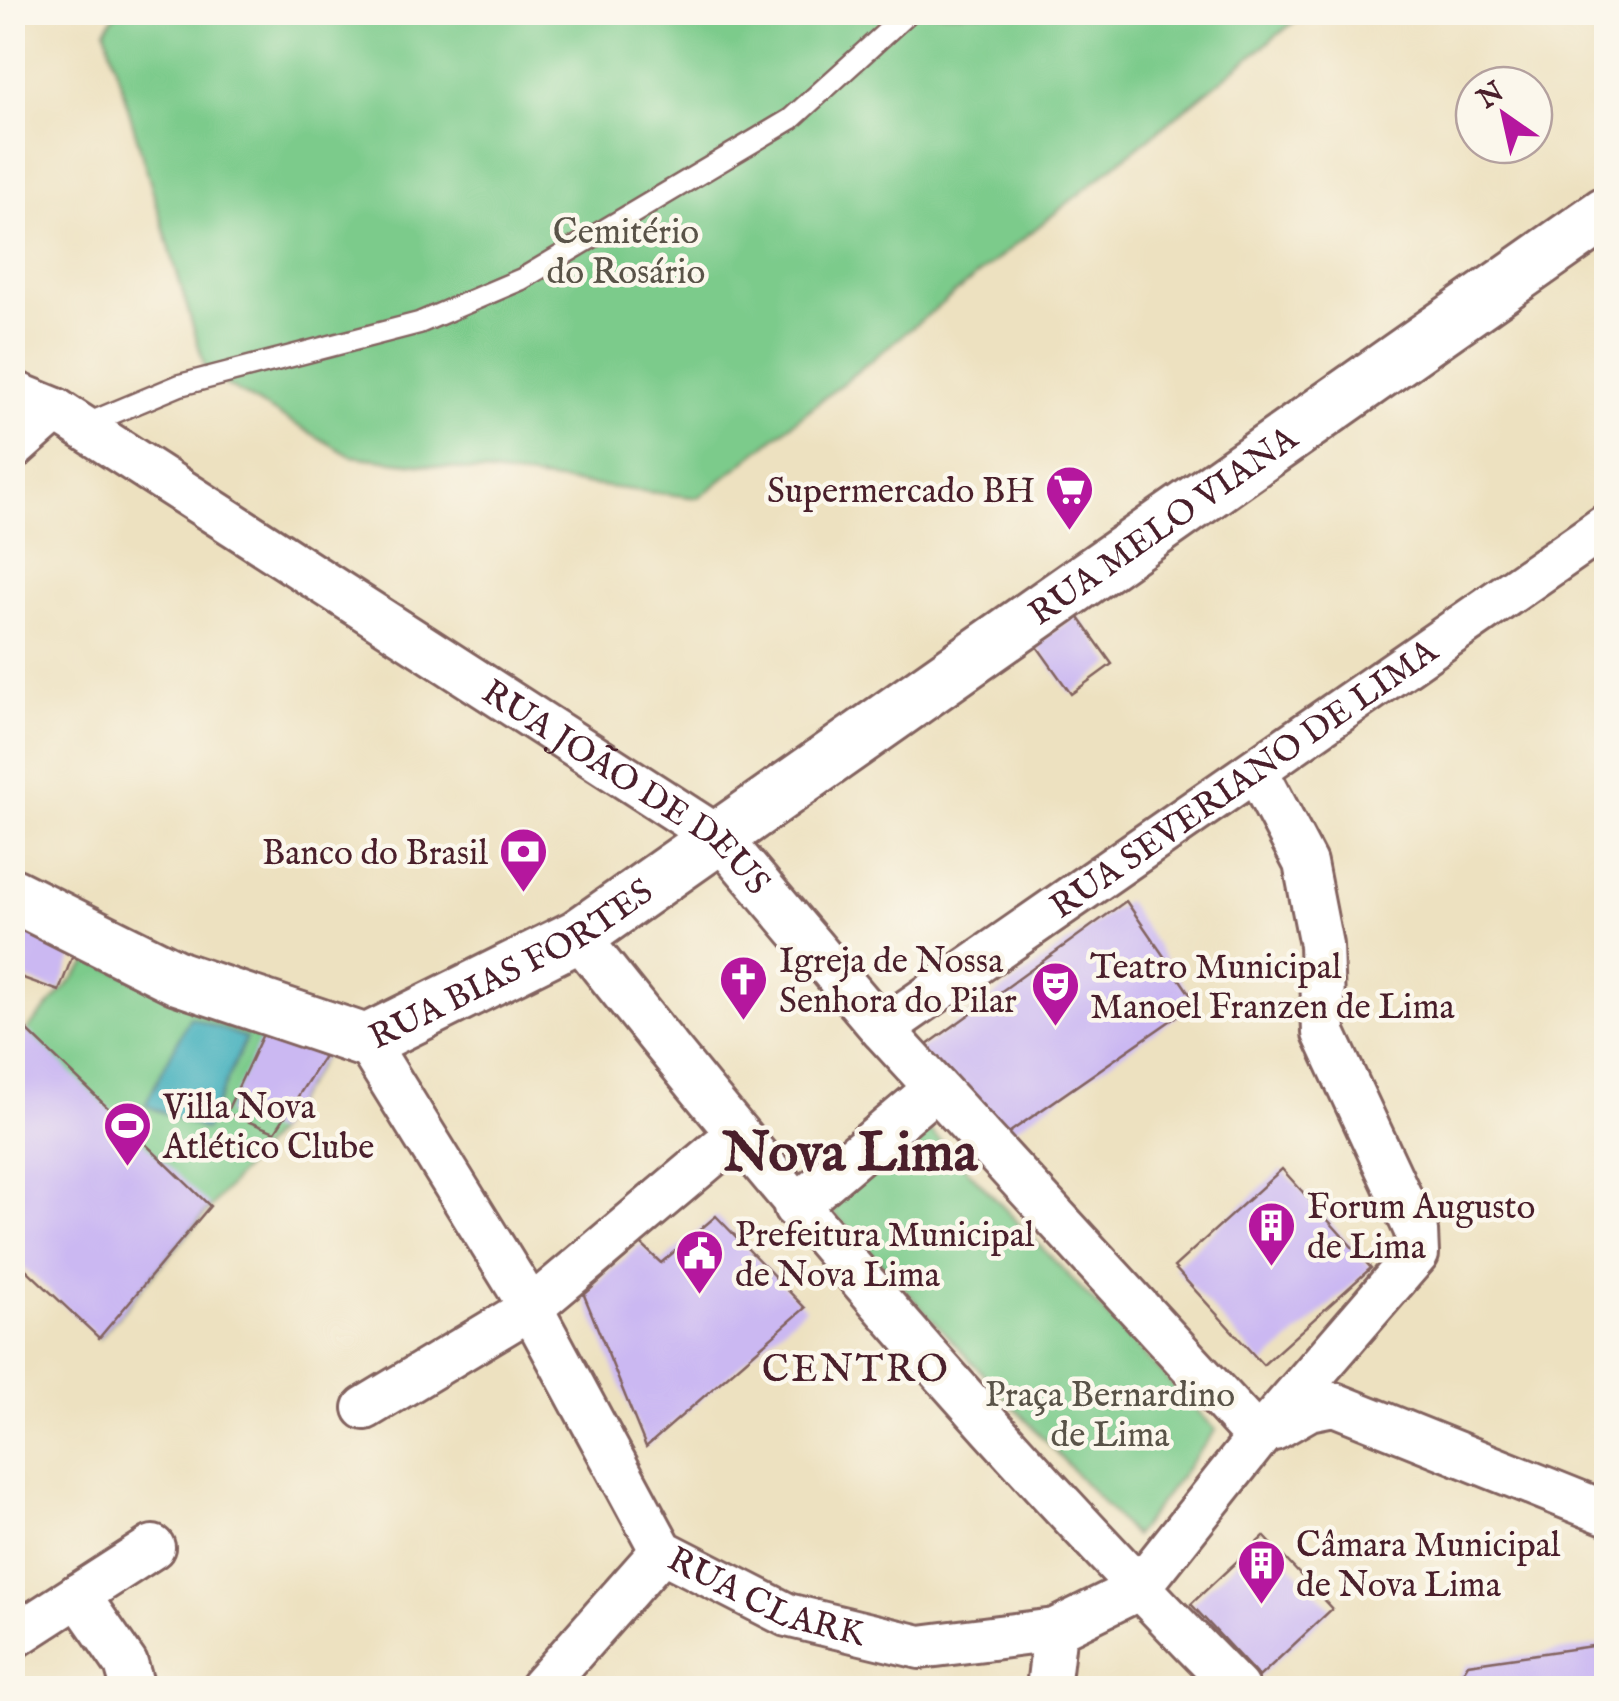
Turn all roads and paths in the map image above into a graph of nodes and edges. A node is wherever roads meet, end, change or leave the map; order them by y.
1 (909, 12) edge
2 (1606, 213) edge
3 (12, 392) edge
4 (69, 418) junction
5 (12, 450) edge
6 (1606, 526) edge
7 (1256, 770) junction
8 (728, 848) junction
9 (12, 895) edge
10 (586, 945) junction
11 (882, 1029) junction
12 (366, 1041) junction
13 (936, 1088) junction
14 (736, 1135) junction
15 (795, 1207) junction
16 (531, 1308) junction
17 (1349, 1333) junction
18 (1334, 1404) junction
19 (365, 1408) dead end
20 (1258, 1438) junction
21 (1606, 1513) edge
22 (153, 1547) dead end
23 (662, 1551) junction
24 (1138, 1589) junction
25 (78, 1595) junction
26 (1055, 1630) junction
27 (12, 1638) edge
28 (133, 1688) edge
29 (542, 1688) edge
30 (1048, 1688) edge
31 (1237, 1688) edge

1 - 4 lane
2 - 8 street, RUA MELO VIANA
3 - 4 street, RUA JOÃO DE DEUS
4 - 5 street
4 - 8 street, RUA JOÃO DE DEUS
6 - 7 street, RUA SEVERIANO DE LIMA
7 - 11 street, RUA SEVERIANO DE LIMA
7 - 17 street, RUA CLARK
8 - 10 street, RUA BIAS FORTES
8 - 11 street, RUA JOÃO DE DEUS
9 - 12 street, RUA BIAS FORTES
10 - 12 street, RUA BIAS FORTES
10 - 14 street
11 - 13 street, RUA JOÃO DE DEUS
12 - 16 street, RUA CLARK
13 - 15 street
13 - 20 street, RUA JOÃO DE DEUS
14 - 15 street
14 - 16 street
15 - 24 street
16 - 19 street
16 - 23 street, RUA CLARK
17 - 18 street
17 - 20 street, RUA CLARK
18 - 20 street
18 - 21 street
20 - 24 street, RUA CLARK
22 - 25 street
23 - 26 street, RUA CLARK
23 - 29 street
24 - 26 street, RUA CLARK
24 - 31 street
25 - 27 street
25 - 28 street
26 - 30 street

